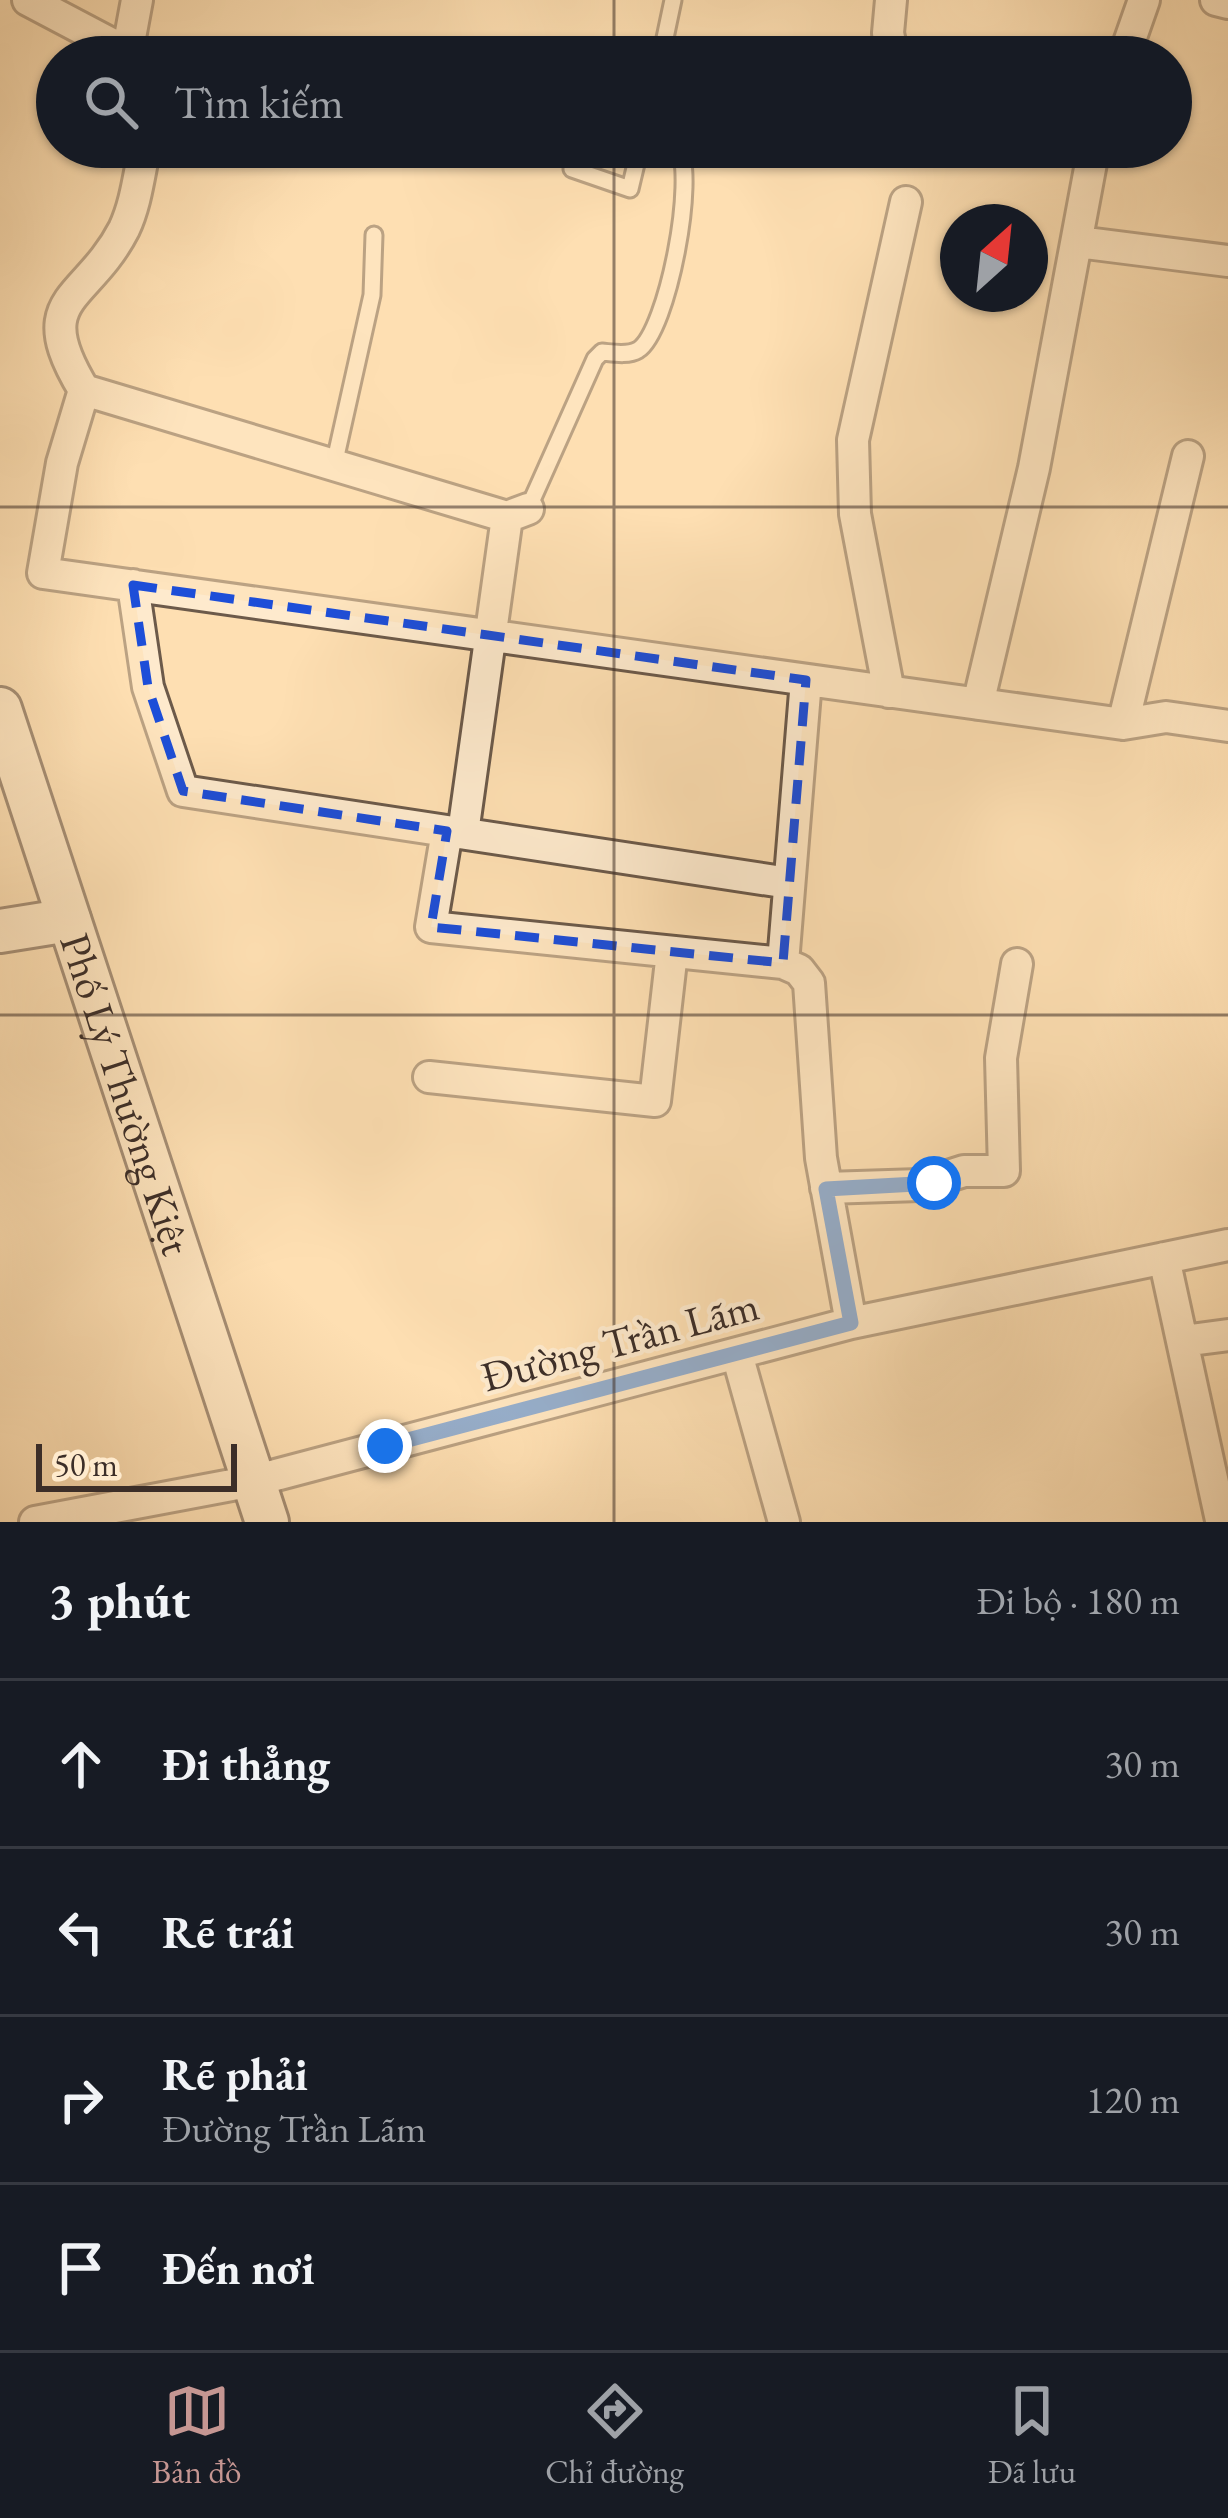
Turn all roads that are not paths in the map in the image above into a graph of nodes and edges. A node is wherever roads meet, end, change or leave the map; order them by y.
1 (28, 0) edge
2 (137, 0) edge
3 (673, 0) edge
4 (891, 0) edge
5 (1144, 0) edge
6 (1216, 0) edge
7 (1228, 3) edge
8 (94, 36) edge
9 (133, 36) edge
10 (665, 36) edge
11 (889, 36) edge
12 (1131, 36) edge
13 (139, 168) edge
14 (636, 168) edge
15 (685, 168) edge
16 (1090, 168) edge
17 (572, 169) dead end
18 (907, 202) dead end
19 (374, 235) dead end
20 (1078, 242) junction
21 (1228, 261) edge
22 (84, 391) junction
23 (1188, 456) dead end
24 (334, 465) junction
25 (518, 513) junction
26 (133, 586) junction
27 (491, 634) junction
28 (806, 680) junction
29 (889, 692) junction
30 (978, 704) junction
31 (0, 709) edge
32 (1123, 724) junction
33 (1228, 726) edge
34 (455, 832) junction
35 (789, 883) junction
36 (69, 920) junction
37 (0, 932) edge
38 (672, 952) junction
39 (783, 963) junction
40 (1017, 964) dead end
41 (429, 1077) dead end
42 (826, 1189) junction
43 (1228, 1245) edge
44 (1164, 1258) junction
45 (851, 1323) junction
46 (1228, 1335) edge
47 (1183, 1341) junction
48 (737, 1354) junction
49 (253, 1481) junction
50 (1221, 1520) edge
51 (38, 1522) edge
52 (267, 1522) edge
53 (784, 1522) edge

1 - 8 street
2 - 9 street
3 - 10 lane
4 - 11 street
5 - 12 street
6 - 7 street
13 - 22 street
14 - 17 lane
15 - 25 lane
16 - 20 street
18 - 29 street
19 - 24 lane
20 - 21 street
20 - 30 street
22 - 24 street
22 - 26 street
23 - 32 street
24 - 25 street
25 - 27 street
26 - 27 street
26 - 34 street
27 - 28 street
27 - 34 street
28 - 29 street
28 - 35 street
29 - 30 street
30 - 32 street
31 - 36 main road, Phố Lý Thường Kiệt
32 - 33 street
34 - 35 street
34 - 38 street
35 - 39 street
36 - 37 main road
36 - 49 main road, Phố Lý Thường Kiệt
38 - 39 street
38 - 41 street
39 - 42 street
40 - 42 street
42 - 45 street
43 - 44 street, Đường Trần Lãm
44 - 45 street, Đường Trần Lãm
44 - 47 street
45 - 48 street, Đường Trần Lãm
46 - 47 street
47 - 50 street
48 - 49 street, Đường Trần Lãm
48 - 53 street
49 - 51 street, Đường Trần Lãm
49 - 52 main road, Phố Lý Thường Kiệt

